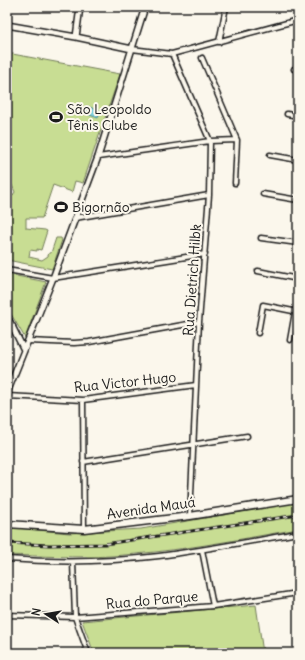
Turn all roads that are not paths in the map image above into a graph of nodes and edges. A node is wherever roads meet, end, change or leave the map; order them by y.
1 (8, 7) edge
2 (80, 7) edge
3 (145, 7) edge
4 (226, 7) edge
5 (298, 20) edge
6 (7, 25) edge
7 (76, 37) junction
8 (219, 42) junction
9 (132, 49) junction
10 (172, 54) junction
11 (202, 58) dead end
12 (287, 114) dead end
13 (298, 116) edge
14 (237, 140) junction
15 (210, 141) junction
16 (270, 155) dead end
17 (98, 157) junction
18 (298, 160) edge
19 (236, 183) dead end
20 (262, 194) dead end
21 (209, 195) junction
22 (298, 200) edge
23 (75, 218) junction
24 (261, 238) dead end
25 (298, 243) edge
26 (205, 254) junction
27 (7, 270) edge
28 (258, 271) dead end
29 (54, 278) junction
30 (298, 279) edge
31 (297, 312) edge
32 (7, 316) edge
33 (199, 322) junction
34 (12, 326) junction
35 (7, 329) edge
36 (258, 333) dead end
37 (290, 340) dead end
38 (28, 341) junction
39 (24, 350) junction
40 (196, 385) junction
41 (7, 393) edge
42 (7, 396) edge
43 (83, 400) junction
44 (247, 436) dead end
45 (194, 445) junction
46 (83, 462) junction
47 (298, 499) edge
48 (190, 516) junction
49 (7, 524) edge
50 (84, 529) junction
51 (298, 533) edge
52 (202, 550) junction
53 (7, 559) edge
54 (73, 562) junction
55 (298, 594) edge
56 (213, 606) junction
57 (7, 615) edge
58 (75, 617) junction
59 (88, 653) edge

1 - 6 street
2 - 7 street
3 - 9 street
4 - 8 street
5 - 8 street
6 - 7 street
7 - 9 street
8 - 10 street
9 - 10 street
9 - 17 street
10 - 15 street, Rua Dietrich Hilbk
11 - 14 street
12 - 13 street
14 - 15 street
14 - 19 street
15 - 17 street
15 - 21 street, Rua Dietrich Hilbk
16 - 18 street
17 - 23 street
20 - 22 street
21 - 23 street
21 - 26 street, Rua Dietrich Hilbk
23 - 29 street
24 - 25 street
26 - 29 street
26 - 33 street, Rua Dietrich Hilbk
27 - 29 street
28 - 30 street
29 - 38 street
31 - 36 street
31 - 37 street
32 - 34 street
33 - 38 street
33 - 40 street, Rua Dietrich Hilbk
34 - 35 street
34 - 39 street
38 - 39 street
39 - 41 street
40 - 43 street, Rua Victor Hugo
40 - 45 street, Rua Dietrich Hilbk
42 - 43 street, Rua Victor Hugo
43 - 46 street
44 - 45 street
45 - 46 street
45 - 48 street, Rua Dietrich Hilbk
46 - 50 street
47 - 48 main road, Avenida Mauá
48 - 50 main road, Avenida Mauá
49 - 50 main road, Avenida Mauá
51 - 52 street
52 - 54 street
52 - 56 street
53 - 54 street
54 - 58 street
55 - 56 street, Rua do Parque
56 - 58 street, Rua do Parque
57 - 58 street, Rua do Parque
58 - 59 street

